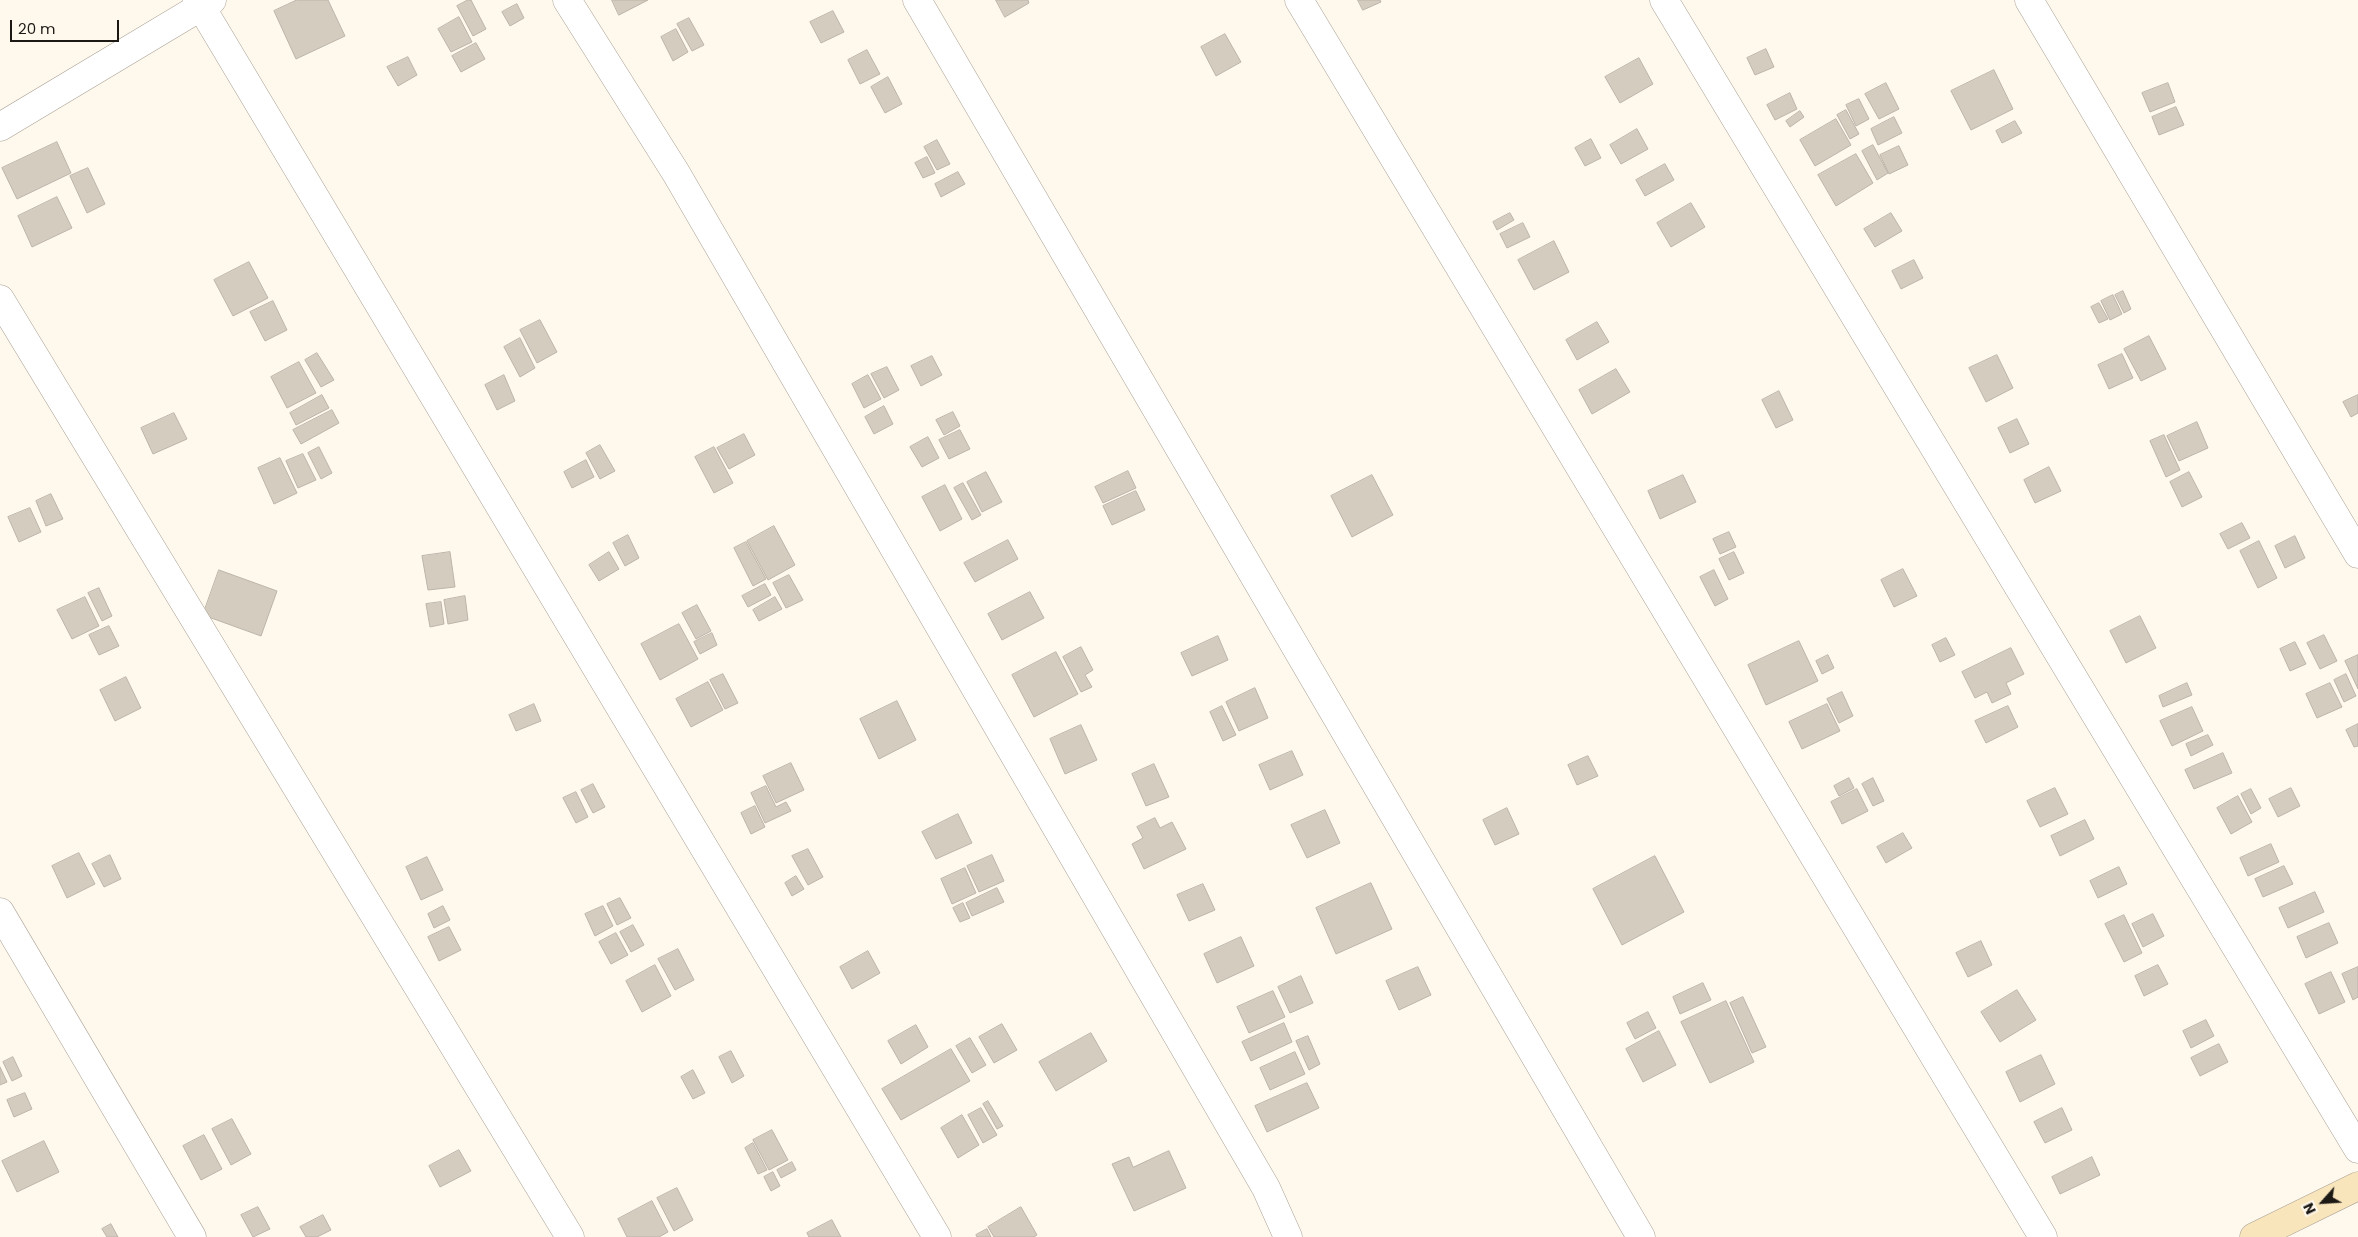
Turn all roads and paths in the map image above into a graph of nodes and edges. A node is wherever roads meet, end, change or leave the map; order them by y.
1 (567, 0) edge
2 (917, 0) edge
3 (1300, 0) edge
4 (1664, 0) edge
5 (2029, 0) edge
6 (204, 2) edge
7 (0, 127) edge
8 (0, 300) edge
9 (2358, 554) edge
10 (0, 912) edge
11 (2358, 1149) edge
12 (2358, 1186) edge
13 (192, 1237) edge
14 (570, 1237) edge
15 (936, 1237) edge
16 (1288, 1237) edge
17 (1641, 1237) edge
18 (2043, 1237) edge
19 (2254, 1237) edge

1 - 16 street
2 - 17 street
3 - 18 street
4 - 11 street
5 - 9 street
6 - 7 street
6 - 15 street
8 - 14 street
10 - 13 street
12 - 19 street

